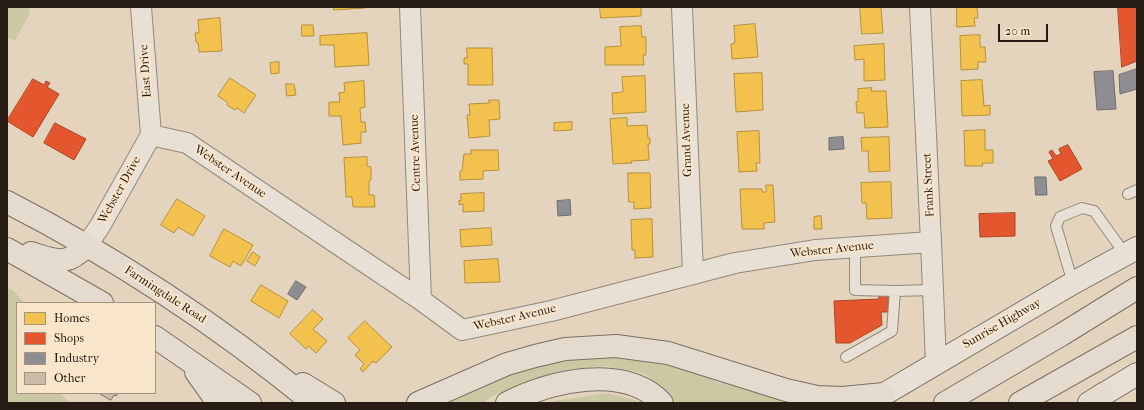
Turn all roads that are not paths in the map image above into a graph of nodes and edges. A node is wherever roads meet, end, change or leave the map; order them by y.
1 (141, 7) edge
2 (410, 7) edge
3 (682, 7) edge
4 (920, 7) edge
5 (151, 135) junction
6 (7, 202) edge
7 (932, 242) junction
8 (7, 245) edge
9 (87, 246) junction
10 (855, 247) junction
11 (7, 249) edge
12 (1131, 251) edge
13 (693, 274) junction
14 (1073, 283) junction
15 (1137, 288) edge
16 (933, 290) junction
17 (895, 291) junction
18 (421, 300) junction
19 (100, 302) edge
20 (1137, 337) edge
21 (156, 338) edge
22 (235, 342) junction
23 (182, 354) junction
24 (846, 357) dead end
25 (936, 363) junction
26 (1137, 374) edge
27 (876, 399) edge
28 (1094, 400) edge
29 (218, 403) edge
30 (250, 403) edge
31 (313, 403) edge
32 (334, 403) edge
33 (418, 403) edge
34 (507, 403) edge
35 (662, 403) edge
36 (945, 403) edge
37 (1020, 403) edge

1 - 5 street, East Drive
2 - 18 street, Centre Avenue
3 - 13 street, Grand Avenue
4 - 7 street, Frank Street
5 - 9 street, Webster Drive
5 - 18 street, Webster Avenue
6 - 9 main road, Farmingdale Road
7 - 10 street, Webster Avenue
7 - 16 street, Frank Street
8 - 9 main road
9 - 22 main road, Farmingdale Road
10 - 13 street, Webster Avenue
10 - 17 lane
11 - 19 main road
12 - 14 main road, Sunrise Highway
12 - 14 lane
13 - 18 street, Webster Avenue
14 - 25 main road, Sunrise Highway
15 - 36 main road
16 - 17 lane
16 - 25 street, Frank Street
17 - 24 lane
20 - 37 main road
21 - 23 main road
22 - 31 main road, Farmingdale Road
22 - 32 main road
23 - 29 main road
23 - 30 main road
25 - 27 main road, Sunrise Highway
26 - 28 main road
27 - 33 main road
34 - 35 main road

